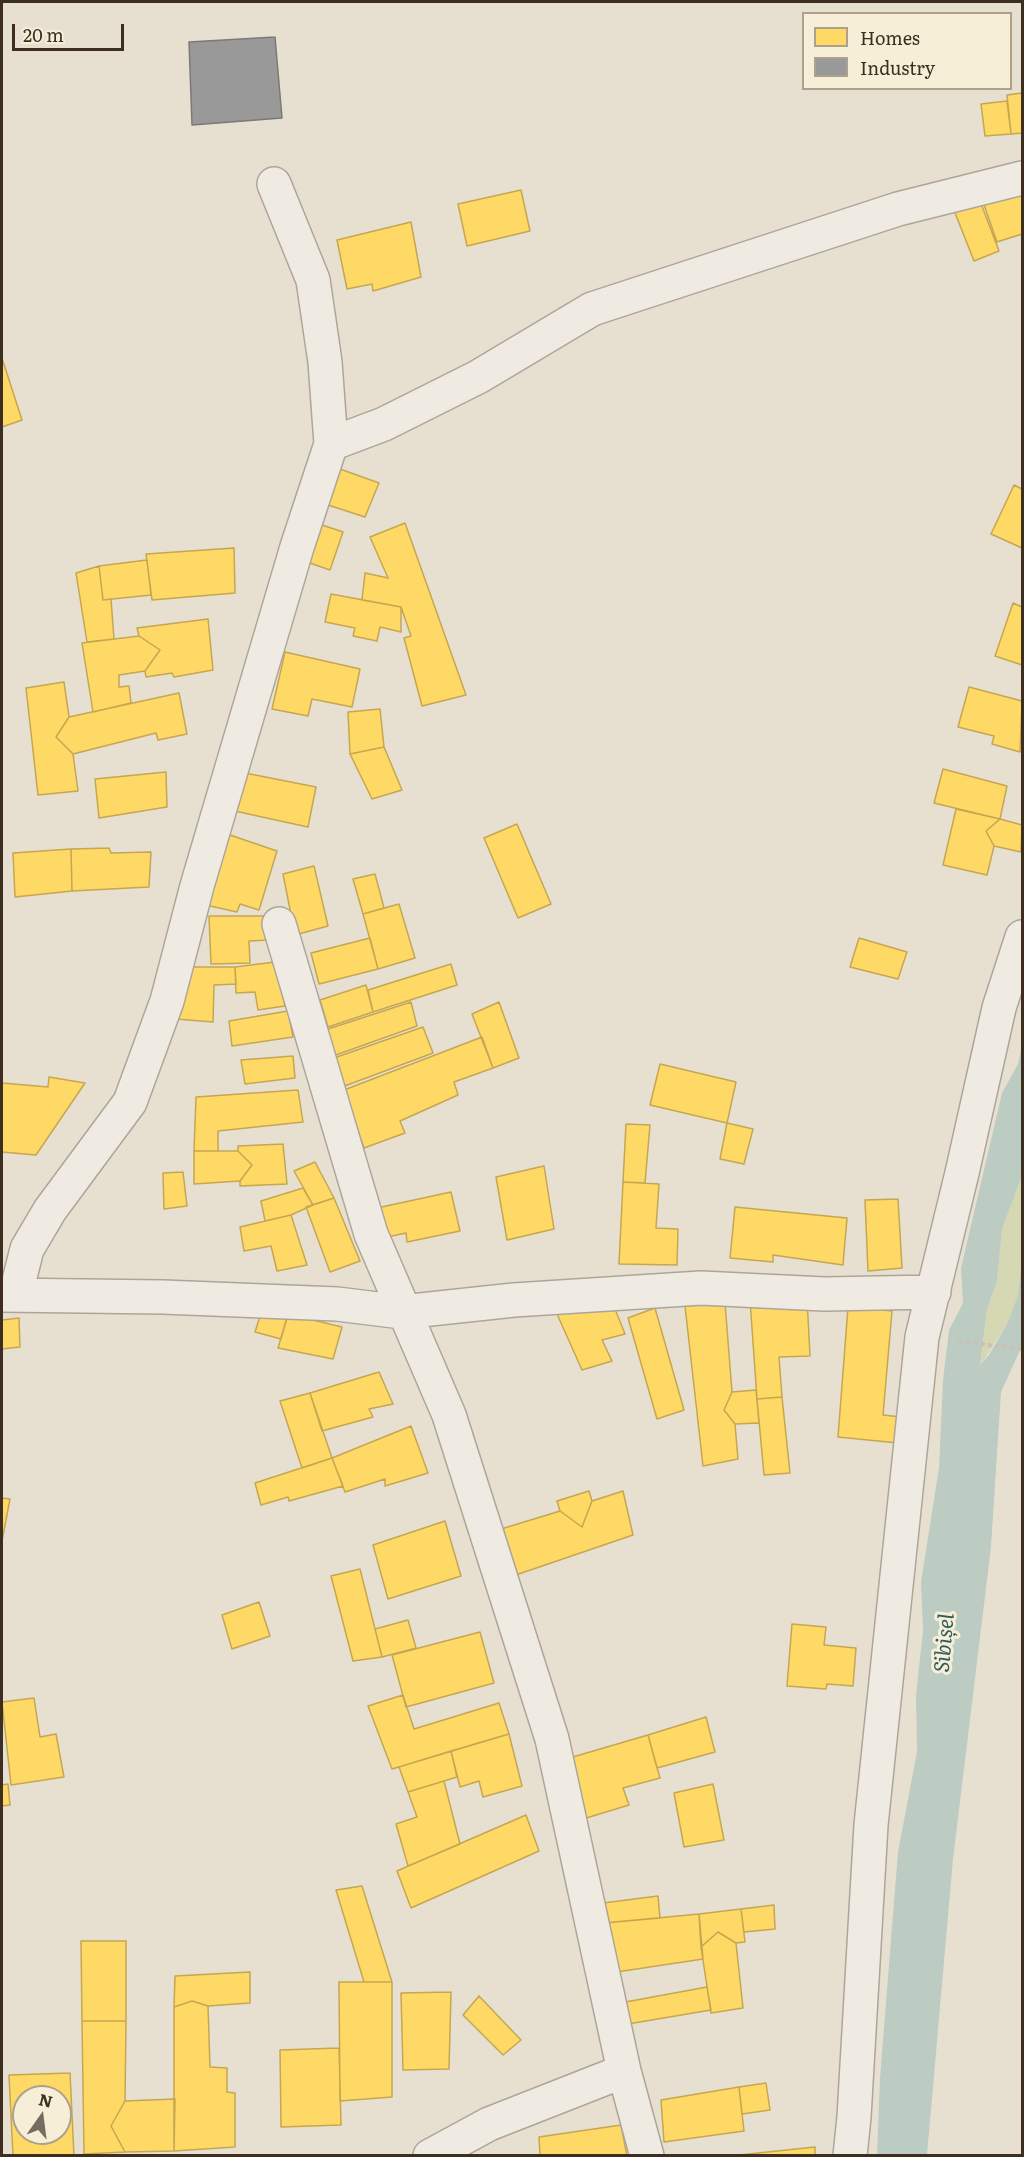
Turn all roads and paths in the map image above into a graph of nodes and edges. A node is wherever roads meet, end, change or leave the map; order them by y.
1 (1023, 178) edge
2 (274, 184) dead end
3 (331, 444) junction
4 (279, 924) dead end
5 (1023, 937) edge
6 (934, 1292) junction
7 (9, 1294) edge
8 (402, 1312) junction
9 (953, 1341) dead end
10 (1023, 1349) edge
11 (624, 2071) junction
12 (430, 2156) edge
13 (647, 2156) edge
14 (850, 2156) edge

1 - 3 street
2 - 3 street
3 - 7 street
4 - 8 street
5 - 6 street
6 - 8 street
6 - 14 street
7 - 8 street
8 - 11 street
9 - 10 path
11 - 12 street
11 - 13 street

